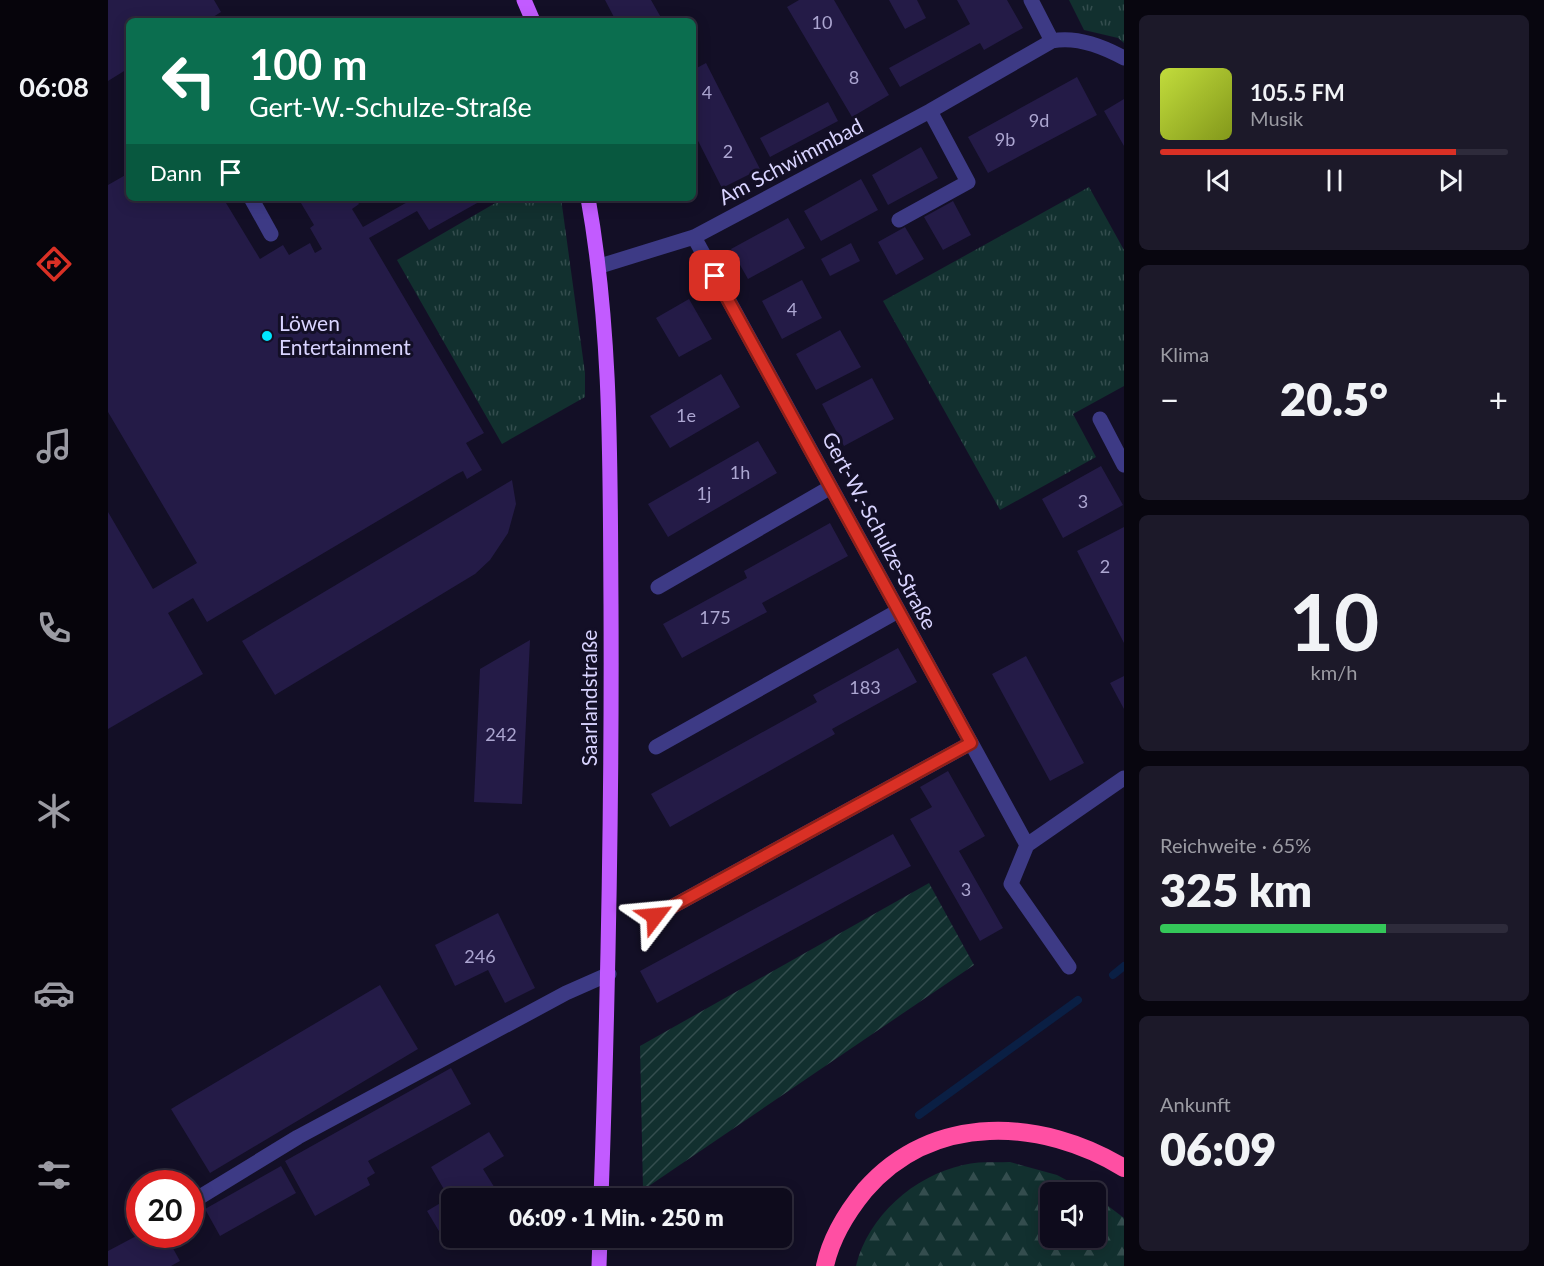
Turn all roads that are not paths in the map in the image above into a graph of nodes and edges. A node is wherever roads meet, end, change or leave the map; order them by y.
1 (524, 0) edge
2 (1031, 0) edge
3 (532, 18) edge
4 (1052, 41) junction
5 (1124, 58) edge
6 (930, 111) junction
7 (253, 201) edge
8 (589, 201) edge
9 (899, 220) dead end
10 (271, 234) dead end
11 (694, 237) junction
12 (600, 266) junction
13 (1100, 419) dead end
14 (1124, 465) edge
15 (831, 487) junction
16 (658, 587) dead end
17 (898, 611) junction
18 (971, 743) junction
19 (656, 747) dead end
20 (1124, 778) edge
21 (1027, 845) junction
22 (655, 916) dead end
23 (1069, 967) dead end
24 (609, 974) junction
25 (1124, 1168) edge
26 (602, 1188) edge
27 (204, 1194) edge
28 (599, 1248) edge
29 (598, 1266) edge
30 (825, 1266) edge

1 - 3 main road
2 - 4 street
4 - 5 street
4 - 6 street, Am Schwimmbad
6 - 9 street
6 - 11 street, Am Schwimmbad
7 - 10 street
8 - 12 main road, Saarlandstraße
11 - 12 street, Am Schwimmbad
11 - 15 street, Gert-W.-Schulze-Straße
12 - 24 main road, Saarlandstraße
13 - 14 street
15 - 16 street
15 - 17 street, Gert-W.-Schulze-Straße
17 - 18 street, Gert-W.-Schulze-Straße
17 - 19 street
18 - 21 street, Gert-W.-Schulze-Straße
18 - 22 street
20 - 21 street
21 - 23 street
24 - 26 main road, Saarlandstraße
24 - 27 street
25 - 30 highway
28 - 29 main road

